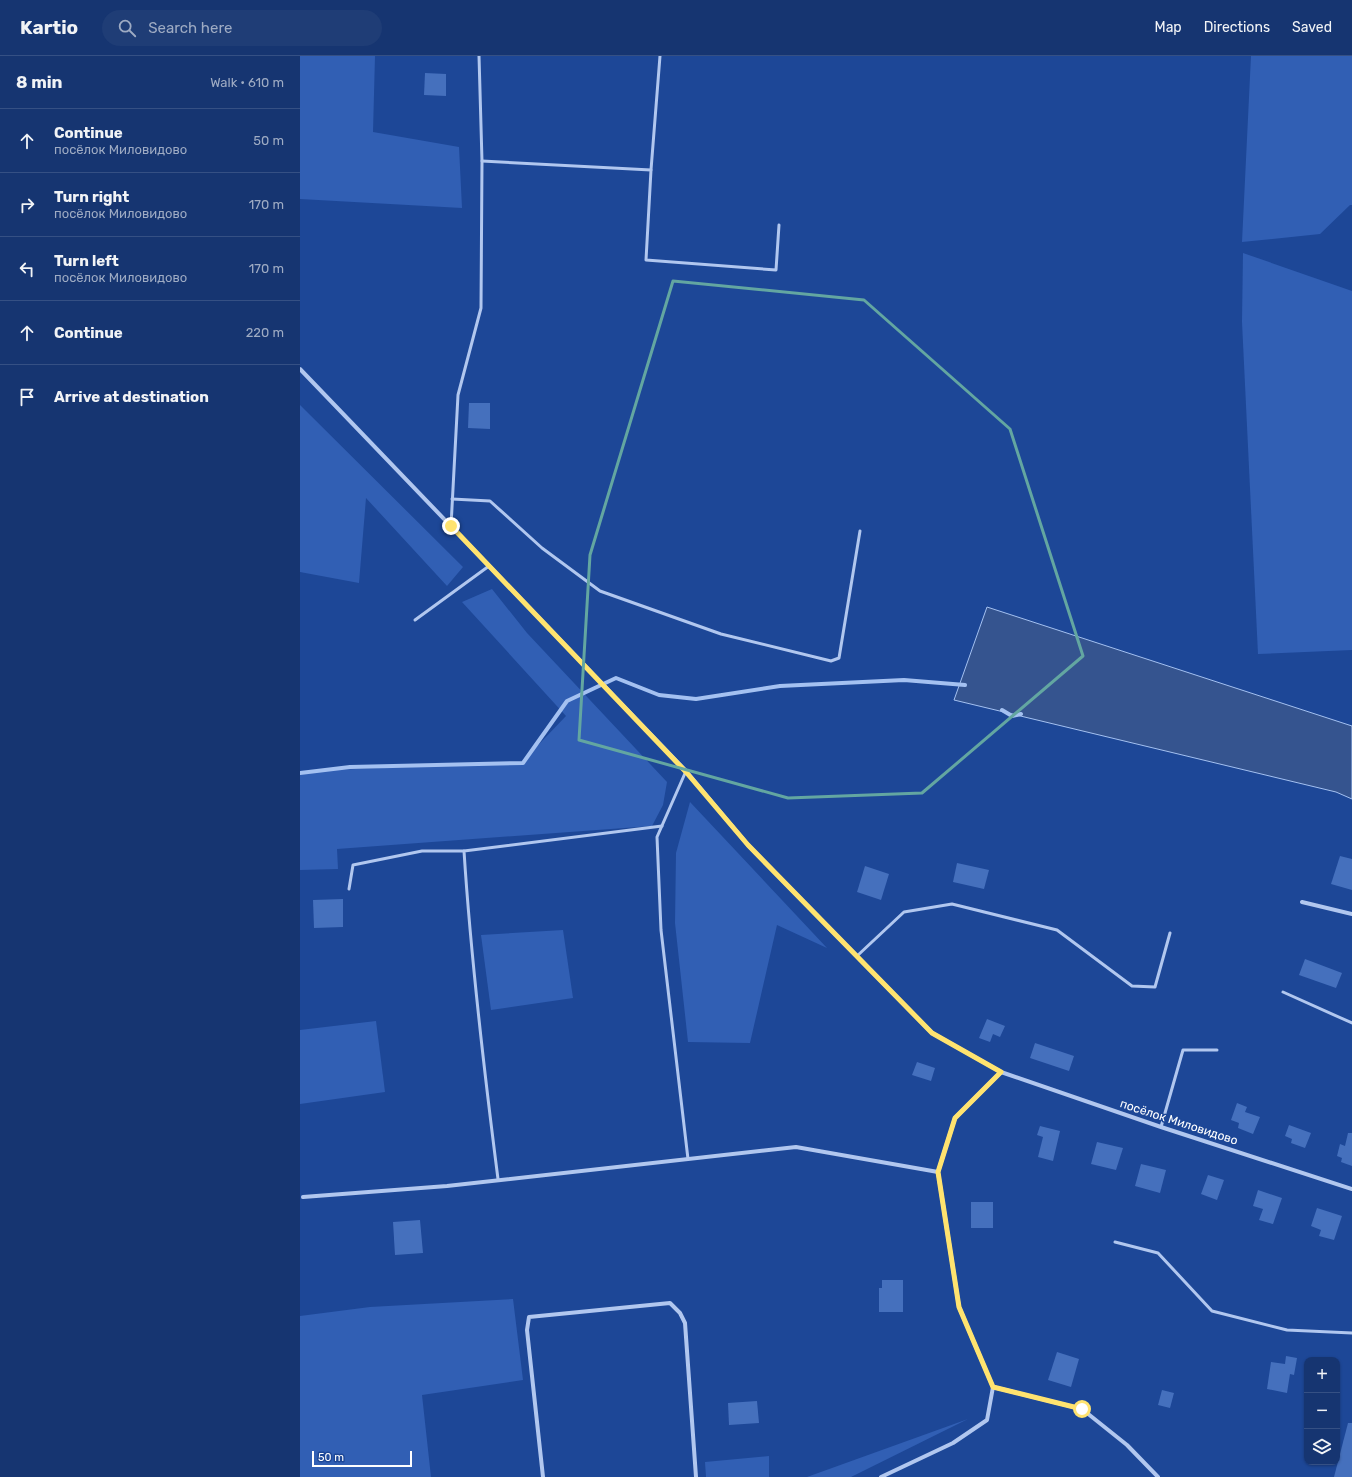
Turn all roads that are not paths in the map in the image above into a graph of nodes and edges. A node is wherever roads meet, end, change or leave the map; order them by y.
1 (479, 56) edge
2 (660, 56) edge
3 (482, 161) junction
4 (651, 170) junction
5 (779, 225) dead end
6 (300, 369) edge
7 (452, 498) junction
8 (451, 526) junction
9 (860, 531) dead end
10 (489, 566) junction
11 (415, 620) dead end
12 (686, 772) junction
13 (662, 826) junction
14 (464, 851) junction
15 (349, 889) dead end
16 (1302, 902) dead end
17 (1352, 914) edge
18 (1170, 933) dead end
19 (857, 956) junction
20 (1283, 992) dead end
21 (1352, 1023) edge
22 (1217, 1050) dead end
23 (1001, 1072) junction
24 (1161, 1127) junction
25 (688, 1159) junction
26 (938, 1172) junction
27 (498, 1180) junction
28 (1352, 1189) edge
29 (301, 1197) edge
30 (1115, 1242) dead end
31 (1352, 1333) edge
32 (993, 1387) junction
33 (543, 1477) edge
34 (696, 1477) edge
35 (881, 1477) edge
36 (1158, 1477) edge

1 - 3 lane
2 - 4 lane
3 - 4 lane
3 - 7 lane
4 - 5 lane
6 - 8 street, посёлок Миловидово
7 - 8 lane
7 - 9 lane
8 - 10 street, посёлок Миловидово
10 - 11 lane
10 - 12 street, посёлок Миловидово
12 - 13 lane
12 - 19 street, посёлок Миловидово
13 - 14 lane
13 - 25 lane
14 - 15 lane
14 - 27 lane
16 - 17 street
18 - 19 lane
19 - 23 street, посёлок Миловидово
20 - 21 lane
22 - 24 lane
23 - 24 street, посёлок Миловидово
23 - 26 street
24 - 28 street, посёлок Миловидово
25 - 26 street
25 - 27 street
26 - 32 street
27 - 29 street
30 - 31 lane
32 - 35 street
32 - 36 street
33 - 34 street

